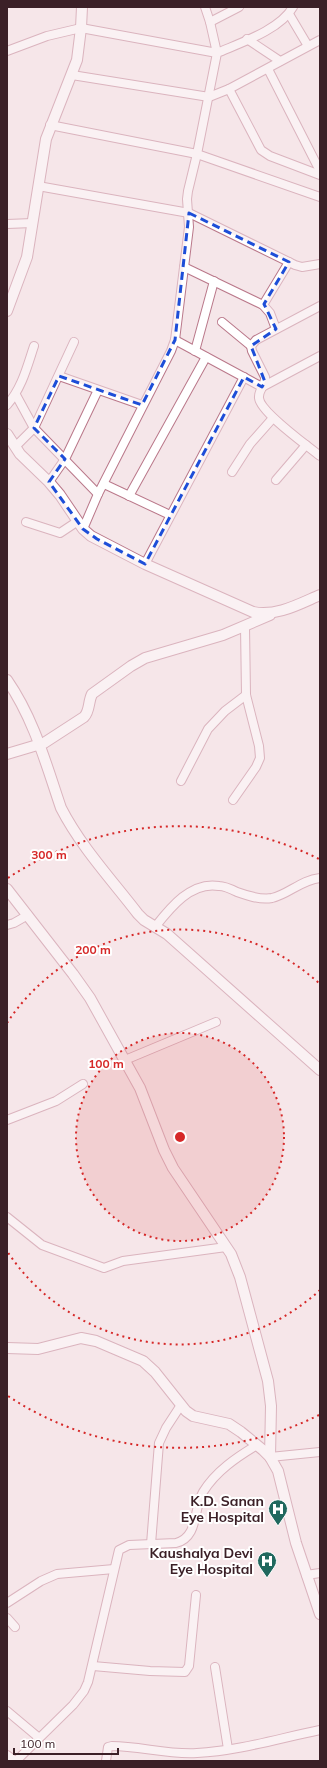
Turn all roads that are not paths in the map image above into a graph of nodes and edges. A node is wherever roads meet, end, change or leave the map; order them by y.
1 (82, 7) edge
2 (205, 7) edge
3 (239, 7) edge
4 (291, 11) edge
5 (210, 22) junction
6 (82, 28) junction
7 (248, 39) junction
8 (320, 40) edge
9 (308, 46) junction
10 (7, 52) edge
11 (217, 53) junction
12 (280, 61) junction
13 (268, 69) junction
14 (72, 76) junction
15 (229, 89) junction
16 (209, 97) junction
17 (50, 125) junction
18 (197, 154) junction
19 (320, 171) edge
20 (320, 175) edge
21 (38, 186) junction
22 (320, 196) edge
23 (189, 213) junction
24 (7, 224) edge
25 (33, 224) junction
26 (289, 262) junction
27 (320, 264) edge
28 (184, 267) junction
29 (214, 281) junction
30 (263, 305) junction
31 (320, 306) edge
32 (7, 311) edge
33 (222, 322) dead end
34 (276, 329) junction
35 (175, 340) junction
36 (74, 342) dead end
37 (34, 346) dead end
38 (251, 346) junction
39 (195, 351) junction
40 (320, 356) edge
41 (206, 357) junction
42 (59, 376) junction
43 (244, 377) junction
44 (262, 387) junction
45 (98, 390) junction
46 (16, 395) junction
47 (7, 405) edge
48 (142, 405) junction
49 (273, 418) junction
50 (34, 428) junction
51 (7, 434) edge
52 (306, 445) junction
53 (15, 447) junction
54 (320, 455) edge
55 (65, 459) junction
56 (232, 472) dead end
57 (276, 480) dead end
58 (49, 482) junction
59 (104, 484) junction
60 (98, 494) junction
61 (129, 496) junction
62 (170, 515) junction
63 (26, 522) dead end
64 (81, 525) junction
65 (145, 564) junction
66 (320, 595) edge
67 (273, 613) junction
68 (245, 626) junction
69 (7, 680) edge
70 (246, 695) junction
71 (39, 745) junction
72 (7, 754) edge
73 (181, 781) dead end
74 (233, 800) dead end
75 (320, 878) edge
76 (7, 889) edge
77 (28, 916) junction
78 (7, 925) edge
79 (155, 927) junction
80 (216, 1022) dead end
81 (125, 1060) junction
82 (320, 1070) edge
83 (83, 1084) dead end
84 (7, 1120) edge
85 (7, 1218) edge
86 (226, 1247) junction
87 (7, 1348) edge
88 (181, 1406) junction
89 (257, 1445) junction
90 (320, 1452) edge
91 (270, 1457) junction
92 (151, 1544) junction
93 (114, 1569) junction
94 (320, 1573) edge
95 (306, 1575) junction
96 (196, 1595) dead end
97 (7, 1603) edge
98 (320, 1614) edge
99 (7, 1618) edge
100 (15, 1627) dead end
101 (93, 1666) junction
102 (215, 1667) dead end
103 (7, 1711) edge
104 (320, 1730) edge
105 (38, 1737) junction
106 (228, 1749) junction
107 (163, 1752) junction
108 (7, 1755) edge
109 (15, 1761) edge
110 (106, 1761) edge
111 (162, 1761) edge

1 - 6 street
2 - 5 street
3 - 5 street
4 - 7 street
4 - 9 street
5 - 11 street
6 - 10 street
6 - 11 street
6 - 14 street
7 - 11 street
7 - 12 street
8 - 9 street
9 - 12 street
11 - 16 street
12 - 13 street
13 - 15 street
13 - 19 street
14 - 16 street
14 - 17 street
15 - 16 street
15 - 20 street
16 - 18 street
17 - 18 street
17 - 21 street
18 - 22 street
18 - 23 street
21 - 23 street
21 - 25 street
23 - 26 street
23 - 28 street
24 - 25 street
25 - 32 street
26 - 27 street
26 - 30 street
28 - 29 street
28 - 35 street
29 - 30 street
29 - 39 street
30 - 34 street
31 - 34 street
33 - 38 street
34 - 38 street
35 - 39 street
35 - 48 street
36 - 42 street
37 - 46 street
38 - 44 street
39 - 41 street
40 - 44 street
41 - 43 street
41 - 61 street
42 - 45 street
42 - 50 street
43 - 44 street
43 - 62 street
44 - 49 street
45 - 48 street
45 - 55 street
46 - 47 street
46 - 50 street
48 - 59 street
49 - 52 street
49 - 56 street
50 - 53 street
50 - 55 street
51 - 53 street
52 - 54 street
52 - 57 street
53 - 58 street
55 - 58 street
55 - 60 street
58 - 64 street
59 - 60 street
59 - 61 street
60 - 64 street
61 - 62 street
62 - 65 street
63 - 64 street
64 - 65 street
65 - 67 street
66 - 67 street
67 - 68 street
68 - 70 street
68 - 71 street
69 - 71 street
70 - 73 street
70 - 74 street
71 - 72 street
71 - 79 street
75 - 79 street
76 - 77 street
77 - 78 street
77 - 81 street
79 - 82 street
80 - 81 street
81 - 86 street
83 - 84 street
85 - 86 street
86 - 91 street
87 - 88 street
88 - 89 street
88 - 92 street
89 - 91 street
89 - 92 street
90 - 91 street
91 - 95 street
92 - 93 street
93 - 97 street
93 - 101 street
94 - 95 street
95 - 98 street
96 - 101 street
99 - 100 street
101 - 105 street
102 - 106 street
103 - 105 street
104 - 106 street
105 - 109 street
106 - 107 street
107 - 110 street
107 - 111 street
108 - 109 street

